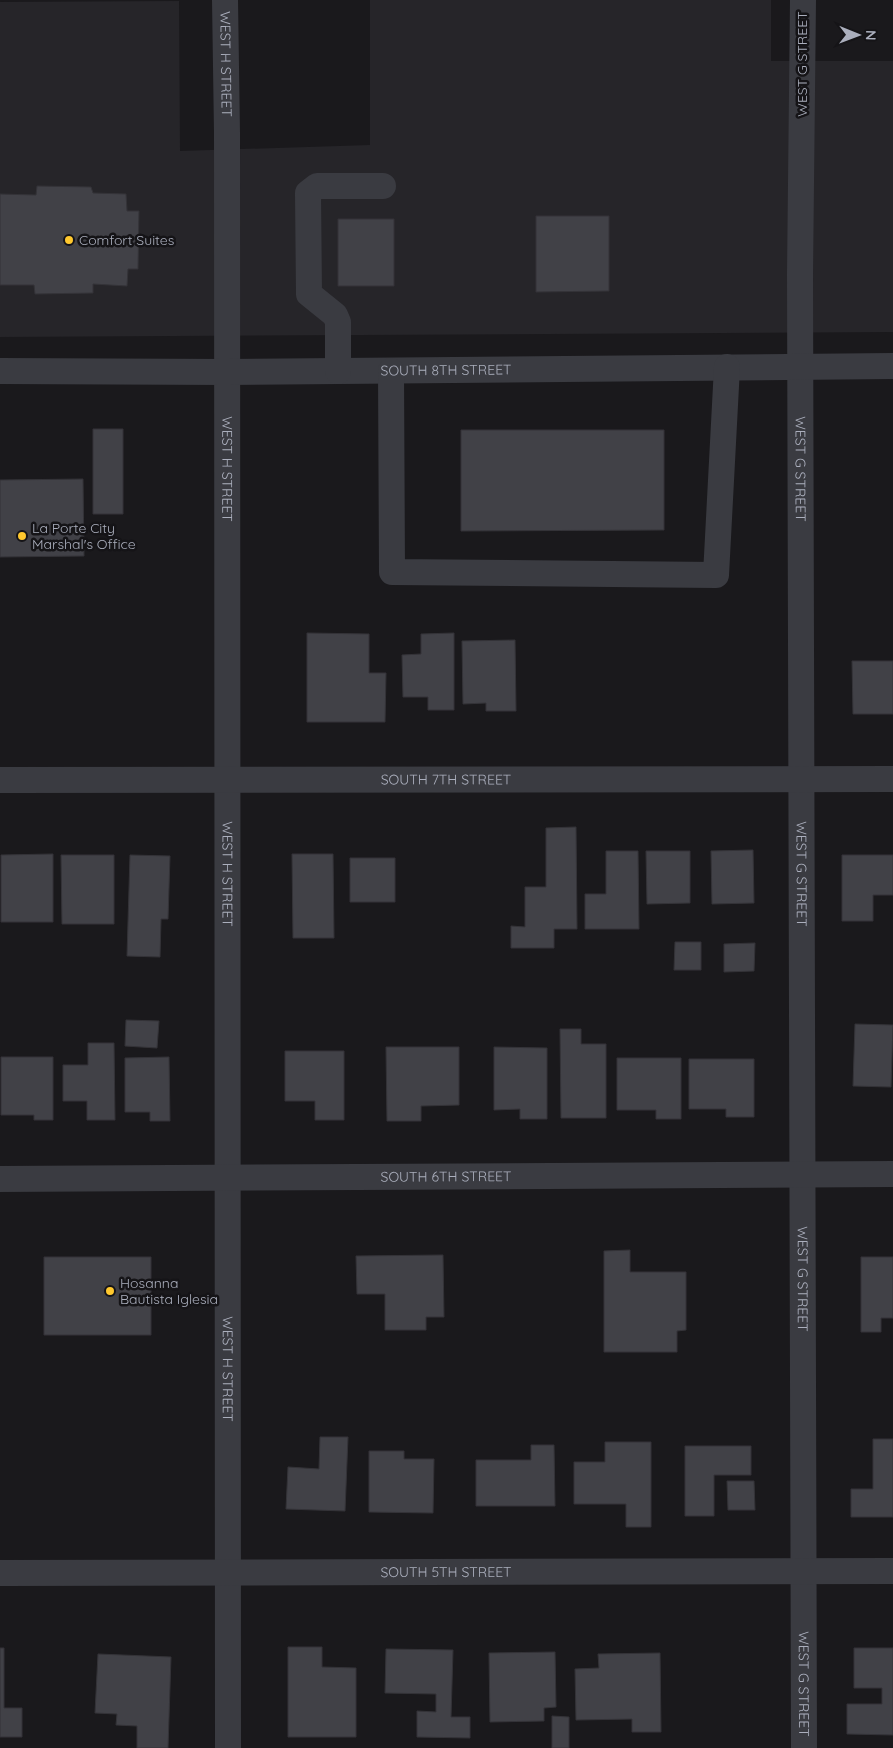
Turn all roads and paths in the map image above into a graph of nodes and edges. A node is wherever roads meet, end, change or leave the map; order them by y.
1 (225, 0) edge
2 (803, 0) edge
3 (383, 186) dead end
4 (801, 366) junction
5 (893, 366) edge
6 (727, 367) junction
7 (0, 371) edge
8 (338, 371) junction
9 (391, 371) junction
10 (226, 372) junction
11 (802, 779) junction
12 (893, 779) edge
13 (0, 780) edge
14 (227, 780) junction
15 (803, 1173) junction
16 (893, 1174) edge
17 (227, 1178) junction
18 (0, 1179) edge
19 (804, 1571) junction
20 (893, 1571) edge
21 (0, 1573) edge
22 (228, 1573) junction
23 (228, 1748) edge
24 (804, 1748) edge

1 - 10 street, WEST H STREET
2 - 4 street, WEST G STREET
3 - 8 street
4 - 5 street, SOUTH 8TH STREET
4 - 6 street, SOUTH 8TH STREET
4 - 11 street, WEST G STREET
6 - 9 street, SOUTH 8TH STREET
6 - 9 street
7 - 10 street, SOUTH 8TH STREET
8 - 9 street, SOUTH 8TH STREET
8 - 10 street, SOUTH 8TH STREET
10 - 14 street, WEST H STREET
11 - 12 street, SOUTH 7TH STREET
11 - 14 street, SOUTH 7TH STREET
11 - 15 street, WEST G STREET
13 - 14 street, SOUTH 7TH STREET
14 - 17 street, WEST H STREET
15 - 16 street, SOUTH 6TH STREET
15 - 17 street, SOUTH 6TH STREET
15 - 19 street, WEST G STREET
17 - 18 street, SOUTH 6TH STREET
17 - 22 street, WEST H STREET
19 - 20 street, SOUTH 5TH STREET
19 - 22 street, SOUTH 5TH STREET
19 - 24 street, WEST G STREET
21 - 22 street, SOUTH 5TH STREET
22 - 23 street, WEST H STREET

